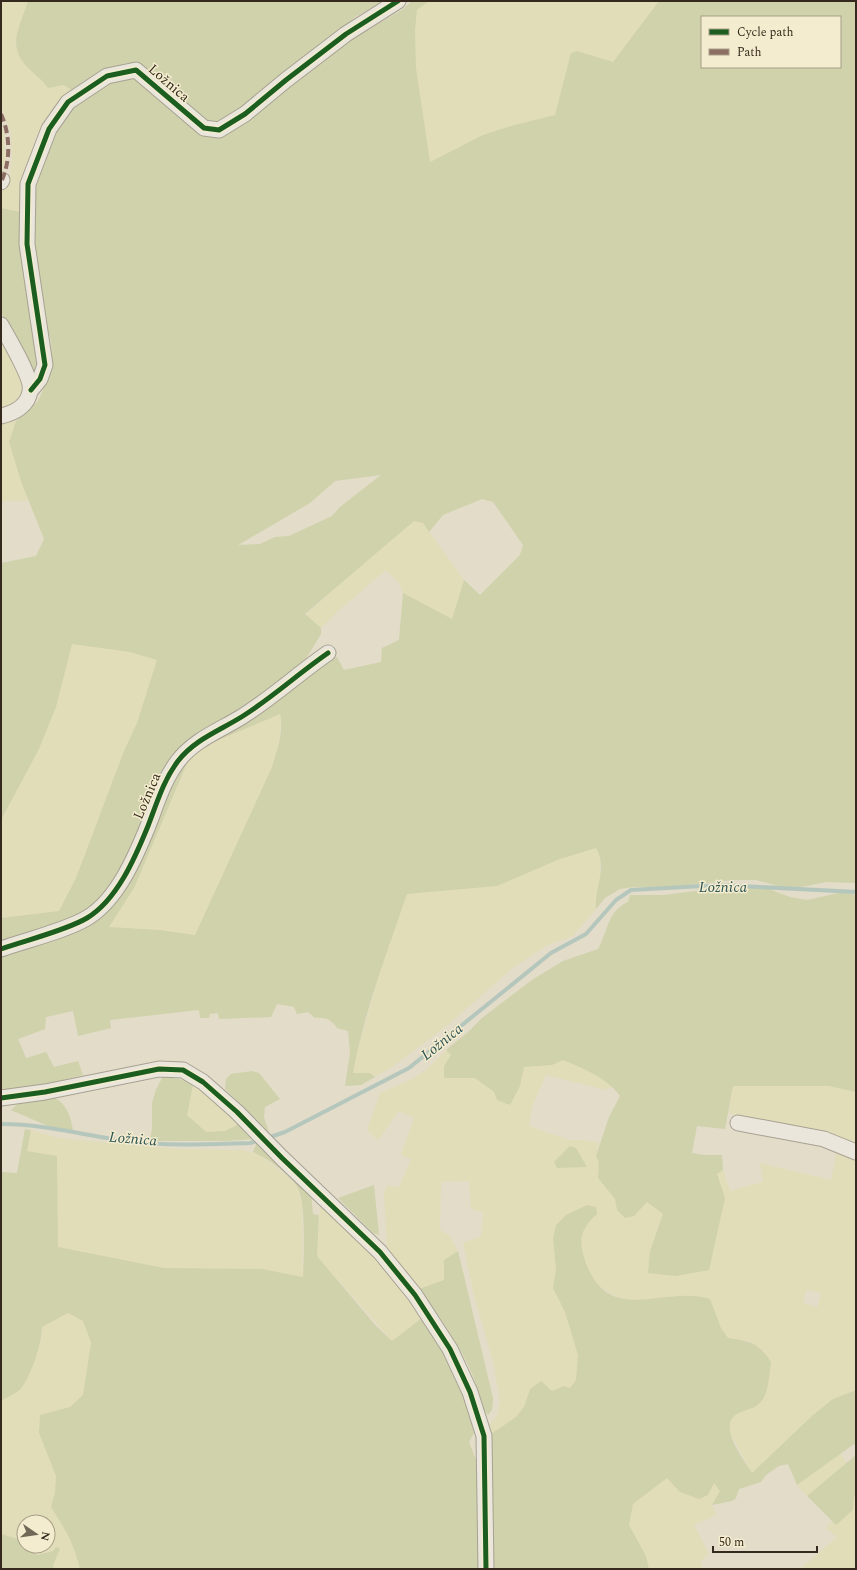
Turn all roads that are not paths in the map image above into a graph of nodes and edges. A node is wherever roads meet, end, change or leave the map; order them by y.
1 (398, 1) edge
2 (1, 325) edge
3 (31, 390) junction
4 (1, 416) edge
5 (328, 653) dead end
6 (1, 949) edge
7 (1, 1098) edge
8 (738, 1124) dead end
9 (856, 1152) edge
10 (486, 1569) edge

1 - 3 street, Ložnica
2 - 3 street
3 - 4 street, Ložnica
5 - 6 street, Ložnica
7 - 10 street
8 - 9 street

